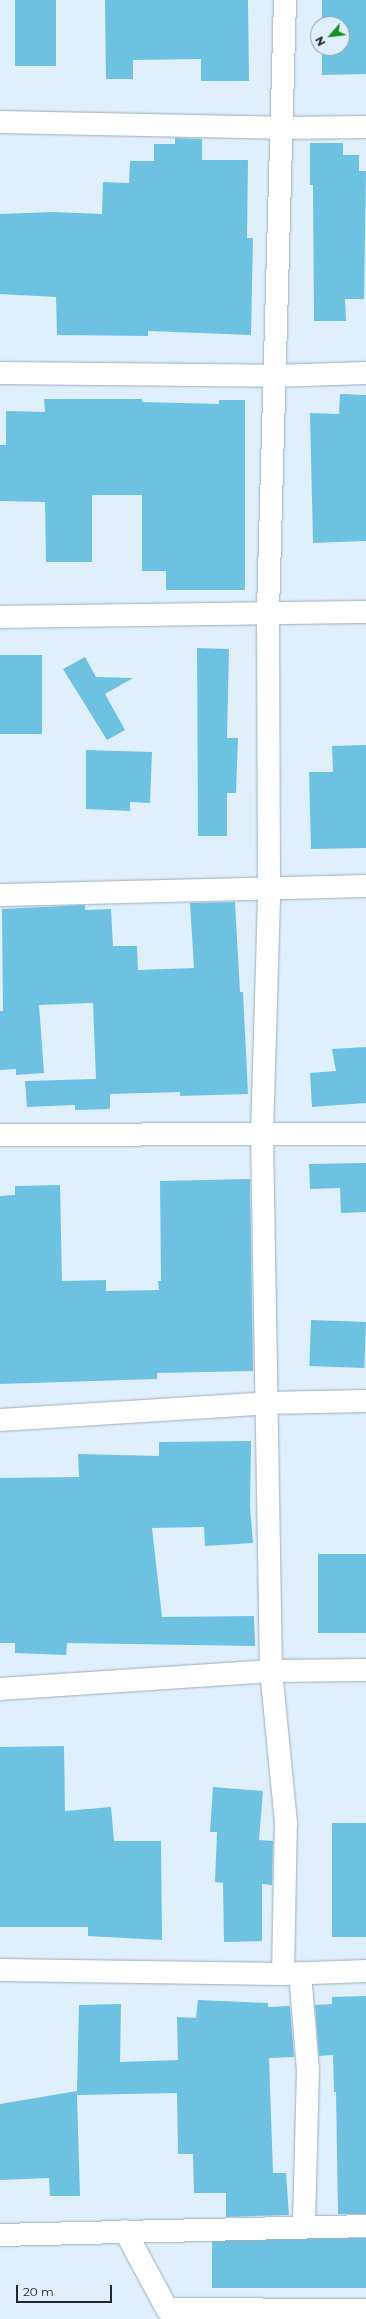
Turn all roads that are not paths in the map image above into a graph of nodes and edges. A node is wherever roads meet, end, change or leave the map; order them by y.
1 (285, 0) edge
2 (0, 122) edge
3 (366, 127) edge
4 (280, 128) junction
5 (0, 373) edge
6 (366, 373) edge
7 (274, 376) junction
8 (268, 612) junction
9 (366, 612) edge
10 (0, 616) edge
11 (366, 886) edge
12 (269, 891) junction
13 (0, 895) edge
14 (262, 1134) junction
15 (366, 1134) edge
16 (0, 1135) edge
17 (366, 1401) edge
18 (267, 1403) junction
19 (0, 1420) edge
20 (366, 1670) edge
21 (270, 1671) junction
22 (0, 1689) edge
23 (0, 1970) edge
24 (366, 1971) edge
25 (292, 1973) junction
26 (366, 2226) edge
27 (304, 2227) junction
28 (125, 2231) junction
29 (0, 2234) edge
30 (366, 2310) edge

1 - 4 street
2 - 4 street
3 - 4 street
4 - 7 street
5 - 7 street
6 - 7 street
7 - 8 street
8 - 9 street
8 - 10 street
8 - 12 street
11 - 12 street
12 - 13 street
12 - 14 street
14 - 15 street
14 - 16 street
14 - 18 street
17 - 18 street
18 - 19 street
18 - 21 street
20 - 21 street
21 - 22 street
21 - 25 street
23 - 25 street
24 - 25 street
25 - 27 street
26 - 27 street
27 - 28 street
28 - 29 street
28 - 30 street

